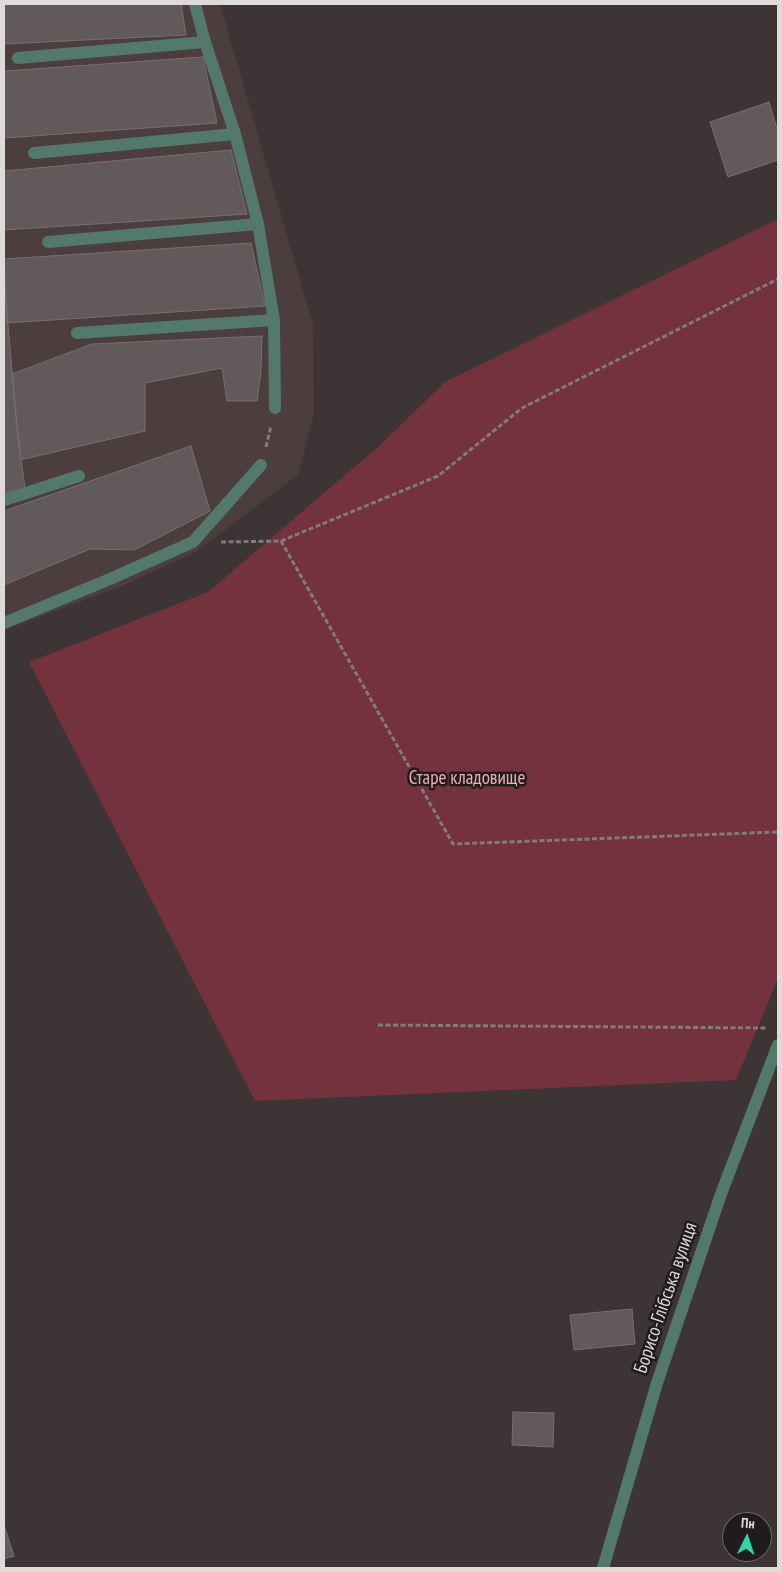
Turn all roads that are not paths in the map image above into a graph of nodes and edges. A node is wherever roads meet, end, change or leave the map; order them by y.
1 (195, 4) edge
2 (205, 42) junction
3 (18, 58) dead end
4 (235, 134) junction
5 (34, 153) dead end
6 (258, 224) junction
7 (48, 242) dead end
8 (274, 320) junction
9 (77, 333) dead end
10 (275, 408) road end
11 (261, 465) road end
12 (79, 476) dead end
13 (4, 500) edge
14 (4, 622) edge
15 (778, 1045) edge
16 (603, 1568) edge

1 - 2 street
2 - 3 street
2 - 4 street
4 - 5 street
4 - 6 street
6 - 7 street
6 - 8 street
8 - 9 street
8 - 10 street
11 - 14 street
12 - 13 street
15 - 16 street, Борисо-Глібська вулиця

